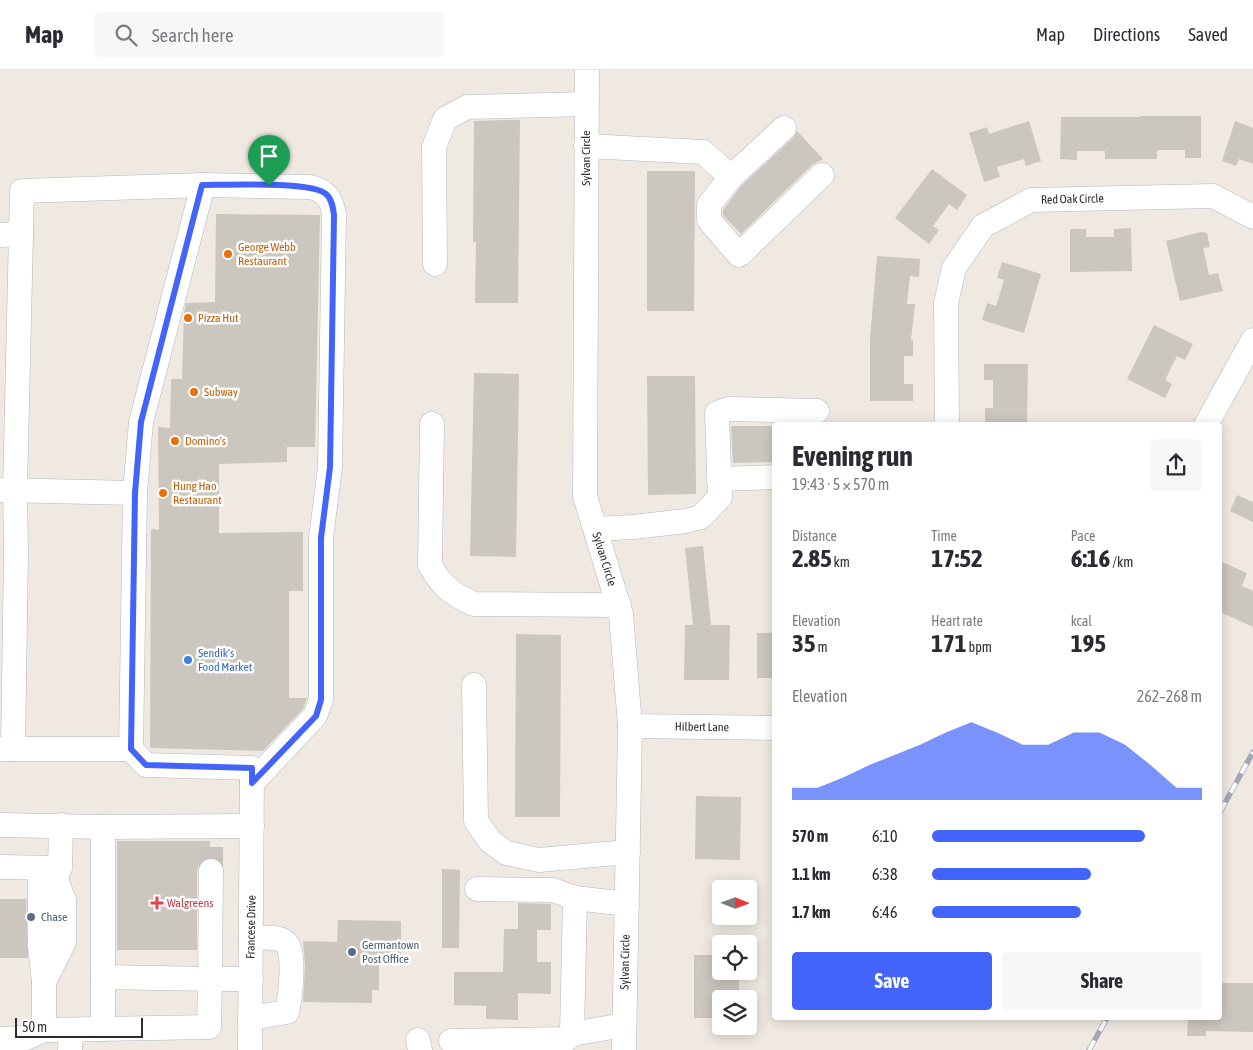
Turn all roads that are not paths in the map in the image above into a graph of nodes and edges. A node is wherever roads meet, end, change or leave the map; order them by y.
1 (587, 70) edge
2 (587, 104) junction
3 (784, 128) dead end
4 (586, 146) junction
5 (822, 174) dead end
6 (731, 177) junction
7 (202, 185) junction
8 (1253, 217) edge
9 (10, 235) edge
10 (435, 264) dead end
11 (1253, 340) edge
12 (817, 411) dead end
13 (8, 418) edge
14 (947, 422) edge
15 (1208, 422) edge
16 (432, 424) dead end
17 (772, 477) edge
18 (719, 479) junction
19 (7, 490) edge
20 (135, 493) junction
21 (596, 529) junction
22 (8, 553) edge
23 (618, 605) junction
24 (7, 649) edge
25 (474, 685) dead end
26 (630, 726) junction
27 (772, 728) edge
28 (7, 749) edge
29 (131, 749) junction
30 (252, 804) junction
31 (0, 825) edge
32 (61, 826) junction
33 (103, 827) junction
34 (628, 852) junction
35 (0, 867) edge
36 (47, 871) junction
37 (211, 871) tunnel mouth
38 (477, 889) dead end
39 (575, 898) junction
40 (627, 904) junction
41 (251, 938) junction
42 (49, 972) junction
43 (103, 977) junction
44 (210, 979) junction
45 (251, 980) junction
46 (250, 1018) junction
47 (624, 1025) junction
48 (102, 1029) junction
49 (44, 1030) junction
50 (572, 1034) junction
51 (0, 1039) edge
52 (71, 1040) edge
53 (451, 1040) dead end
54 (250, 1050) edge
55 (624, 1050) edge

1 - 2 street, Sylvan Circle
2 - 4 street, Sylvan Circle
2 - 10 street
3 - 6 street
4 - 6 street
4 - 21 street, Sylvan Circle
5 - 6 street
7 - 9 street
7 - 20 street
7 - 30 street
8 - 14 street, Red Oak Circle
9 - 13 street
11 - 15 street
12 - 18 street
13 - 19 street
16 - 23 street
17 - 18 street
18 - 21 street
19 - 20 street
19 - 22 street
20 - 29 street
21 - 23 street, Sylvan Circle
22 - 24 street
23 - 26 street, Sylvan Circle
24 - 28 street
25 - 34 street
26 - 27 street, Hilbert Lane
26 - 34 street, Sylvan Circle
28 - 29 street
29 - 30 street
30 - 33 street
30 - 41 street, Francese Drive
31 - 32 street
32 - 33 street
32 - 36 street
33 - 43 street
34 - 40 street, Sylvan Circle
35 - 36 street
36 - 42 street
36 - 42 street
37 - 44 street
38 - 39 street
39 - 40 street
39 - 50 street
40 - 47 street, Sylvan Circle
41 - 45 street, Francese Drive
41 - 46 street
42 - 49 street
43 - 44 street
43 - 48 street
44 - 45 street
44 - 48 street
45 - 46 street, Francese Drive
46 - 54 street, Francese Drive
47 - 50 street
47 - 55 street, Sylvan Circle
48 - 52 street
49 - 51 street
49 - 52 street
50 - 53 street

